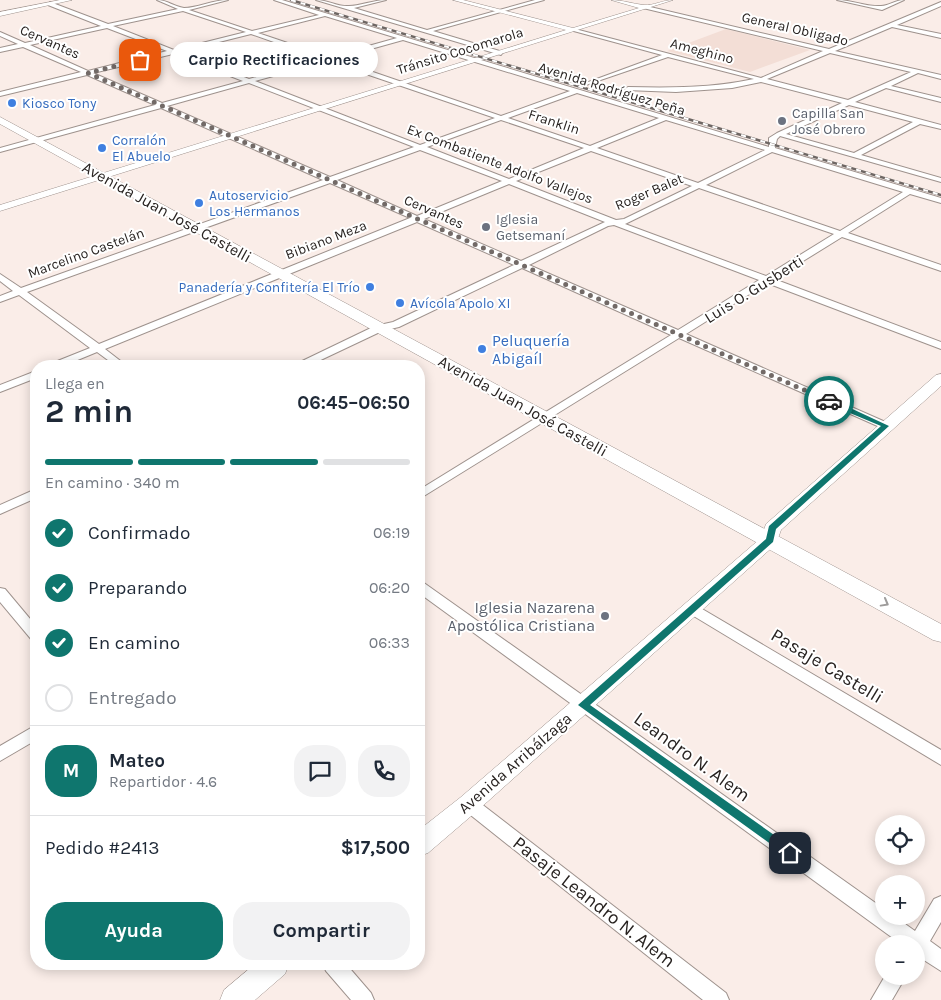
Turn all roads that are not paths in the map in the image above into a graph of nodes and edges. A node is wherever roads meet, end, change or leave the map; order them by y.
1 (69, 0) edge
2 (160, 0) edge
3 (225, 0) edge
4 (277, 0) edge
5 (319, 0) edge
6 (383, 0) edge
7 (456, 0) edge
8 (541, 0) edge
9 (614, 0) edge
10 (670, 0) edge
11 (844, 0) edge
12 (901, 0) edge
13 (50, 4) junction
14 (941, 4) edge
15 (646, 8) junction
16 (185, 9) junction
17 (348, 9) junction
18 (500, 12) junction
19 (0, 13) edge
20 (326, 14) junction
21 (891, 25) junction
22 (108, 26) junction
23 (573, 30) junction
24 (428, 31) junction
25 (252, 32) junction
26 (0, 34) edge
27 (941, 36) edge
28 (404, 38) junction
29 (23, 45) junction
30 (0, 50) edge
31 (175, 51) junction
32 (831, 51) junction
33 (501, 53) junction
34 (668, 56) junction
35 (328, 59) junction
36 (477, 60) junction
37 (918, 71) junction
38 (88, 73) junction
39 (941, 77) edge
40 (249, 80) junction
41 (760, 80) junction
42 (402, 83) junction
43 (585, 85) dead end
44 (885, 86) junction
45 (628, 89) dead end
46 (576, 91) junction
47 (0, 94) edge
48 (941, 100) edge
49 (849, 103) junction
50 (160, 105) junction
51 (322, 108) junction
52 (0, 112) edge
53 (502, 118) junction
54 (665, 118) junction
55 (0, 120) edge
56 (920, 121) junction
57 (941, 127) edge
58 (779, 134) junction
59 (231, 136) junction
60 (42, 138) junction
61 (422, 147) junction
62 (592, 148) junction
63 (0, 150) edge
64 (771, 150) junction
65 (856, 156) junction
66 (108, 175) junction
67 (939, 178) edge
68 (330, 180) junction
69 (511, 181) junction
70 (701, 186) junction
71 (910, 191) junction
72 (941, 201) edge
73 (0, 208) edge
74 (418, 220) junction
75 (616, 223) junction
76 (203, 226) junction
77 (843, 234) junction
78 (519, 265) junction
79 (941, 268) edge
80 (287, 272) junction
81 (0, 277) edge
82 (769, 280) junction
83 (20, 291) junction
84 (0, 299) edge
85 (388, 327) junction
86 (680, 336) junction
87 (941, 346) edge
88 (97, 348) junction
89 (68, 360) edge
90 (114, 360) edge
91 (314, 360) edge
92 (30, 376) edge
93 (941, 378) edge
94 (0, 389) edge
95 (550, 415) junction
96 (886, 426) junction
97 (425, 491) edge
98 (30, 496) edge
99 (0, 510) edge
100 (771, 534) junction
101 (425, 590) edge
102 (0, 593) edge
103 (692, 608) junction
104 (941, 619) edge
105 (30, 627) edge
106 (941, 634) edge
107 (583, 705) junction
108 (30, 736) edge
109 (0, 754) edge
110 (941, 758) edge
111 (469, 804) junction
112 (425, 840) edge
113 (941, 905) edge
114 (903, 935) edge
115 (923, 935) edge
116 (925, 950) edge
117 (941, 961) edge
118 (268, 970) edge
119 (338, 970) edge
120 (890, 985) edge
121 (234, 1000) edge
122 (364, 1000) edge
123 (719, 1000) edge
124 (881, 1000) edge

1 - 13 street
2 - 16 street, Franklin
3 - 16 street
4 - 20 street, Avenida Rodríguez Peña
5 - 17 street
6 - 17 street
7 - 18 street, Ameghino
8 - 18 street
9 - 15 street, General Obligado
10 - 15 street, Tránsito Cocomarola
11 - 12 street
13 - 19 street
13 - 22 street, Ex Combatiente Adolfo Vallejos
14 - 21 street
15 - 23 street, Tránsito Cocomarola
15 - 32 street, General Obligado
16 - 22 street
16 - 25 street, Franklin
17 - 24 street
18 - 23 street, Ameghino
18 - 24 street
20 - 25 street
20 - 28 street, Avenida Rodríguez Peña
21 - 27 street
21 - 32 street
22 - 29 street
22 - 31 street, Ex Combatiente Adolfo Vallejos
23 - 33 street, Tránsito Cocomarola
23 - 34 street, Ameghino
24 - 33 street
25 - 31 street
25 - 35 street, Franklin
26 - 29 street, Cervantes
28 - 35 street
28 - 36 street, Avenida Rodríguez Peña
29 - 30 street
29 - 38 street, Cervantes
31 - 38 street
31 - 40 street, Ex Combatiente Adolfo Vallejos
32 - 37 street, General Obligado
32 - 41 street
33 - 36 street, Tránsito Cocomarola
34 - 41 street, Ameghino
34 - 43 street
35 - 40 street
35 - 42 street, Franklin
36 - 42 street, Tránsito Cocomarola
36 - 46 street, Avenida Rodríguez Peña
37 - 39 street, General Obligado
37 - 44 street
38 - 47 street
38 - 50 street, Cervantes
40 - 50 street
40 - 51 street, Ex Combatiente Adolfo Vallejos
41 - 45 street
41 - 49 street, Ameghino
42 - 51 street, Tránsito Cocomarola
42 - 53 street, Franklin
44 - 48 street
44 - 49 street
46 - 53 street, Marcelino Castelán
46 - 54 street, Avenida Rodríguez Peña
49 - 56 street, Ameghino
49 - 58 street
50 - 59 street, Cervantes
50 - 60 street
51 - 59 street, Tránsito Cocomarola
51 - 61 street, Ex Combatiente Adolfo Vallejos
52 - 60 main road, Avenida Juan José Castelli
53 - 61 street, Marcelino Castelán
53 - 62 street, Franklin
54 - 62 street, Bibiano Meza
54 - 64 street, Avenida Rodríguez Peña
55 - 60 main road, Avenida Juan José Castelli
56 - 57 street, Ameghino
56 - 65 street
58 - 64 street
58 - 65 street
59 - 66 street, Tránsito Cocomarola
59 - 68 street, Cervantes
60 - 63 street
60 - 66 main road, Avenida Juan José Castelli
61 - 68 street, Marcelino Castelán
61 - 69 street, Ex Combatiente Adolfo Vallejos
62 - 69 street, Bibiano Meza
62 - 70 street, Franklin
64 - 70 street, Roger Balet
64 - 71 street, Avenida Rodríguez Peña
65 - 67 street
66 - 73 street, Tránsito Cocomarola
66 - 76 main road, Avenida Juan José Castelli
68 - 74 street, Cervantes
68 - 76 street, Marcelino Castelán
69 - 74 street, Bibiano Meza
69 - 75 street, Ex Combatiente Adolfo Vallejos
70 - 75 street, Roger Balet
70 - 77 street, Franklin
71 - 72 street, Avenida Rodríguez Peña
71 - 77 street, Luis O. Gusberti
74 - 78 street, Cervantes
74 - 80 street, Bibiano Meza
75 - 78 street, Roger Balet
75 - 82 street, Ex Combatiente Adolfo Vallejos
76 - 80 main road, Avenida Juan José Castelli
76 - 83 street, Marcelino Castelán
77 - 79 street, Franklin
77 - 82 street, Luis O. Gusberti
78 - 85 street, Roger Balet
78 - 86 street, Cervantes
80 - 85 main road, Avenida Juan José Castelli
80 - 88 street, Bibiano Meza
81 - 83 street
82 - 86 street, Luis O. Gusberti
82 - 87 street, Ex Combatiente Adolfo Vallejos
83 - 84 street, Marcelino Castelán
83 - 88 street
85 - 91 street, Roger Balet
85 - 95 main road, Avenida Juan José Castelli
86 - 95 street, Luis O. Gusberti
86 - 96 street, Cervantes
88 - 89 street, Bibiano Meza
88 - 90 street
92 - 94 street
93 - 96 main road, Avenida Arribálzaga
95 - 97 street, Luis O. Gusberti
95 - 100 main road, Avenida Juan José Castelli
96 - 100 main road, Avenida Arribálzaga
98 - 99 street
100 - 103 main road, Avenida Arribálzaga
100 - 104 main road, Avenida Juan José Castelli
100 -> 106 main road, Avenida Juan José Castelli
101 - 107 street, Leandro N. Alem
102 - 105 street
103 - 107 main road, Avenida Arribálzaga
103 - 110 street, Pasaje Castelli
107 - 111 main road, Avenida Arribálzaga
107 - 114 street, Leandro N. Alem
108 - 109 street
111 - 112 main road, Avenida Arribálzaga
111 - 123 street, Pasaje Leandro N. Alem
113 - 115 street
116 - 117 street, Leandro N. Alem
118 - 121 main road
119 - 122 street
120 - 124 street

